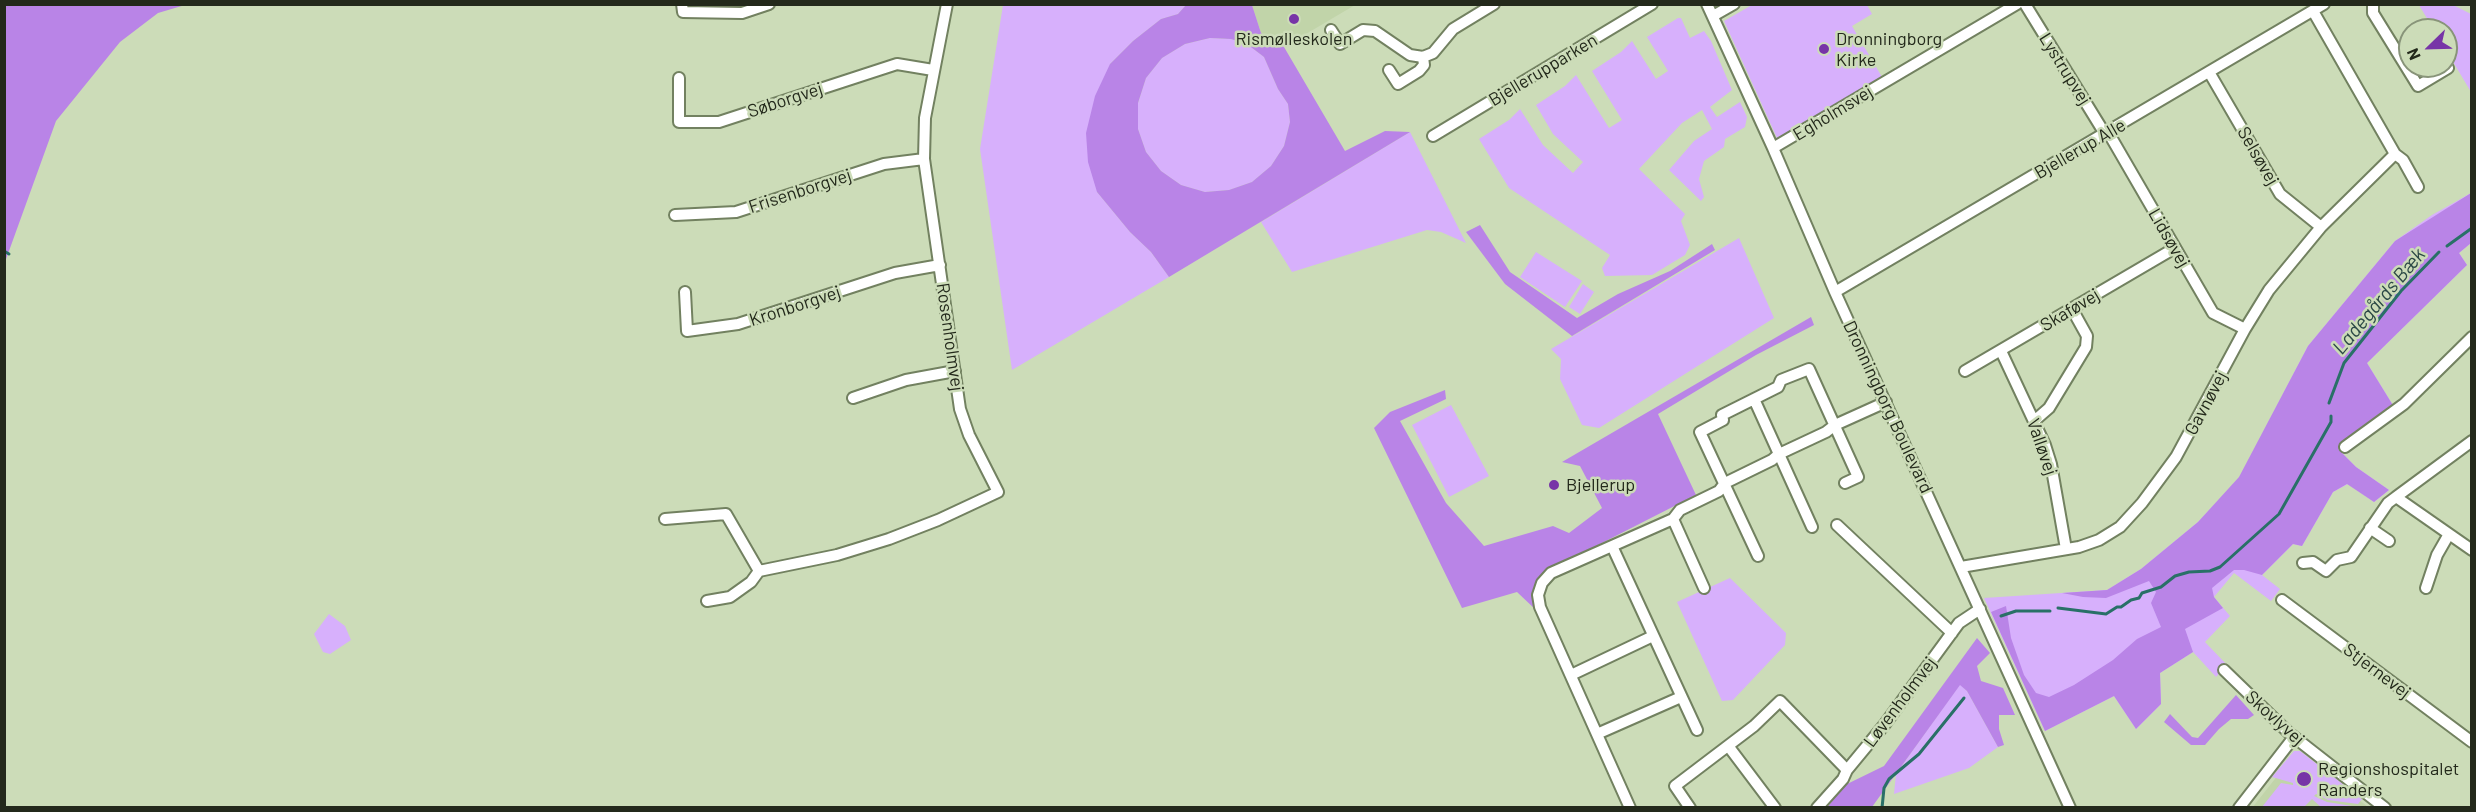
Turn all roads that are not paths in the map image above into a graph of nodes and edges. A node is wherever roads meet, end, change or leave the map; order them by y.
1 (682, 4) edge
2 (769, 4) edge
3 (946, 4) edge
4 (1494, 4) edge
5 (1653, 4) edge
6 (1707, 4) edge
7 (1734, 4) edge
8 (2017, 4) edge
9 (2025, 4) edge
10 (2324, 4) edge
11 (2373, 4) edge
12 (2313, 11) junction
13 (1713, 16) junction
14 (1331, 30) dead end
15 (2398, 54) edge
16 (1423, 57) junction
17 (933, 70) junction
18 (1389, 70) dead end
19 (2209, 72) junction
20 (679, 78) dead end
21 (2413, 78) edge
22 (2431, 78) edge
23 (2107, 133) junction
24 (1433, 136) dead end
25 (1773, 148) junction
26 (2395, 154) junction
27 (924, 159) junction
28 (2418, 187) dead end
29 (675, 215) dead end
30 (2321, 227) junction
31 (2175, 248) junction
32 (940, 265) junction
33 (685, 292) dead end
34 (1835, 292) junction
35 (2072, 309) junction
36 (2245, 329) junction
37 (2472, 337) edge
38 (2001, 351) junction
39 (955, 371) junction
40 (1965, 371) dead end
41 (853, 398) dead end
42 (1754, 399) junction
43 (1886, 402) junction
44 (2034, 421) junction
45 (1835, 425) junction
46 (2472, 441) edge
47 (2345, 447) dead end
48 (1779, 454) junction
49 (1725, 483) junction
50 (1845, 483) dead end
51 (2396, 497) junction
52 (665, 519) dead end
53 (1673, 519) junction
54 (1837, 525) dead end
55 (1812, 527) dead end
56 (2370, 528) junction
57 (2449, 534) junction
58 (2389, 541) dead end
59 (1612, 546) junction
60 (2066, 549) junction
61 (2472, 550) edge
62 (1758, 556) dead end
63 (2303, 563) dead end
64 (1961, 567) junction
65 (759, 571) junction
66 (1704, 588) dead end
67 (2426, 588) dead end
68 (2282, 600) dead end
69 (707, 601) dead end
70 (1980, 609) junction
71 (1952, 633) junction
72 (1653, 636) junction
73 (2224, 670) dead end
74 (1571, 675) junction
75 (1681, 697) junction
76 (1697, 730) dead end
77 (1597, 734) junction
78 (2294, 737) junction
79 (2472, 742) edge
80 (1729, 747) junction
81 (1847, 770) junction
82 (1630, 807) edge
83 (1690, 807) edge
84 (1775, 807) edge
85 (1817, 807) edge
86 (2070, 807) edge
87 (2239, 807) edge
88 (2385, 807) edge

1 - 2 street
3 - 17 street, Rosenholmvej
4 - 16 street
5 - 24 street, Bjellerupparken
6 - 13 street, Dronningborg Boulevard
7 - 13 street
8 - 25 street, Egholmsvej
9 - 23 street, Lystrupvej
10 - 12 street, Bjellerup Alle
11 - 15 street
12 - 19 street, Bjellerup Alle
12 - 26 street
13 - 25 street, Dronningborg Boulevard
14 - 16 street
16 - 18 street
17 - 20 street, Søborgvej
17 - 27 street, Rosenholmvej
19 - 23 street, Bjellerup Alle
19 - 30 street, Selsøvej
21 - 22 street
23 - 31 street, Lidsøvej
23 - 34 street, Bjellerup Alle
25 - 34 street, Dronningborg Boulevard
26 - 28 street
26 - 30 street, Gavnøvej
27 - 29 street, Frisenborgvej
27 - 32 street, Rosenholmvej
30 - 36 street, Gavnøvej
31 - 35 street, Skaføvej
31 - 36 street, Lidsøvej
32 - 33 street, Kronborgvej
32 - 39 street, Rosenholmvej
34 - 43 street, Dronningborg Boulevard
35 - 38 street, Skaføvej
35 - 44 street
36 - 60 street, Gavnøvej
37 - 47 street
38 - 40 street, Skaføvej
38 - 44 street, Valløvej
39 - 41 street
39 - 65 street, Rosenholmvej
42 - 45 street
42 - 48 street
42 - 49 street
43 - 45 street
43 - 64 street, Dronningborg Boulevard
44 - 60 street, Valløvej
45 - 48 street
45 - 50 street
46 - 51 street
48 - 49 street
48 - 55 street
49 - 53 street
49 - 62 street
51 - 56 street
51 - 57 street
52 - 65 street
53 - 59 street
53 - 66 street
54 - 71 street
56 - 58 street
56 - 63 street
57 - 61 street
57 - 67 street
59 - 72 street
59 - 74 street
60 - 64 street, Gavnøvej
64 - 70 street, Dronningborg Boulevard
65 - 69 street
68 - 79 street, Stjernevej
70 - 71 street, Løvenholmvej
70 - 86 street, Dronningborg Boulevard
71 - 81 street, Løvenholmvej
72 - 74 street
72 - 75 street
73 - 78 street, Skovlyvej
74 - 77 street
75 - 76 street
75 - 77 street
77 - 82 street
78 - 87 street
78 - 88 street, Skovlyvej
80 - 81 street
80 - 83 street
80 - 84 street
81 - 85 street, Løvenholmvej

